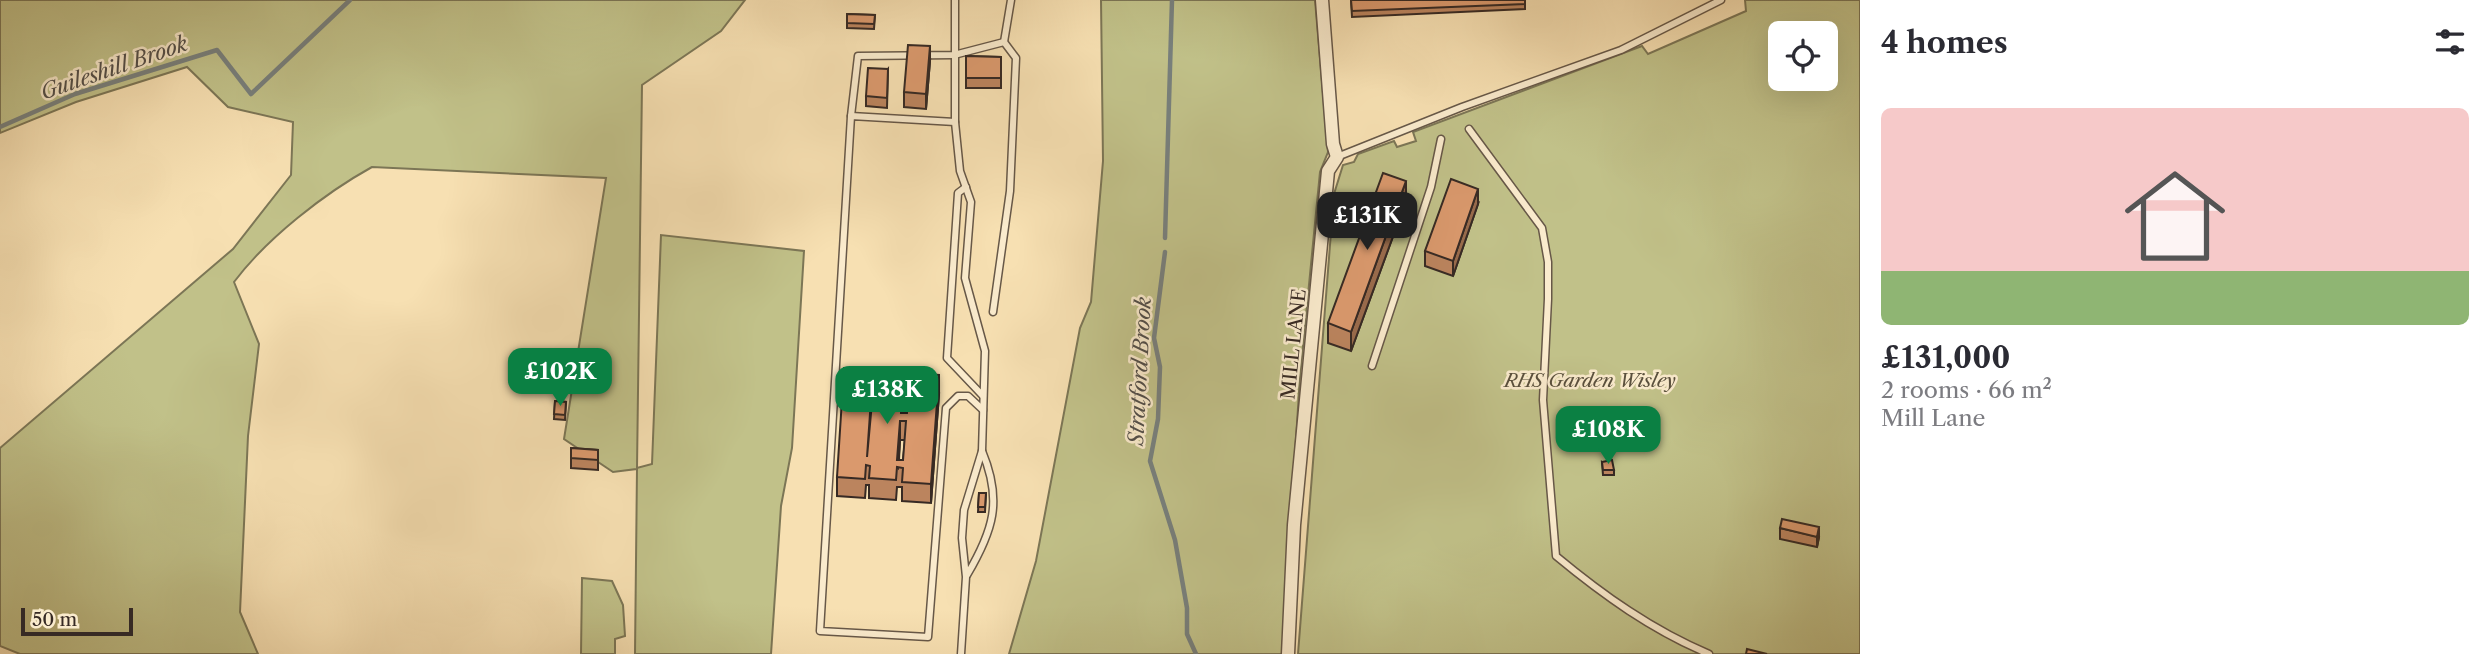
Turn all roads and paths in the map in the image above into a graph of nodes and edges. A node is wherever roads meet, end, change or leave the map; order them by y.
1 (954, 0) edge
2 (1011, 0) edge
3 (1322, 0) edge
4 (1721, 0) edge
5 (1004, 42) junction
6 (954, 55) junction
7 (851, 116) junction
8 (955, 122) junction
9 (1469, 129) dead end
10 (1441, 139) dead end
11 (1337, 157) junction
12 (966, 187) junction
13 (993, 312) dead end
14 (1372, 366) dead end
15 (984, 396) junction
16 (983, 410) junction
17 (982, 451) junction
18 (967, 577) junction
19 (961, 654) edge
20 (1289, 654) edge
21 (1709, 654) edge

1 - 6 lane
2 - 5 lane
3 - 11 street, MILL LANE
4 - 11 lane
5 - 6 lane
5 - 13 lane
6 - 7 lane
6 - 8 lane
7 - 8 lane
7 - 16 lane
8 - 12 lane
9 - 21 lane
10 - 14 lane
11 - 20 street, MILL LANE
12 - 15 lane
12 - 15 lane
15 - 16 lane
16 - 17 lane
17 - 18 lane
17 - 18 lane
18 - 19 lane

